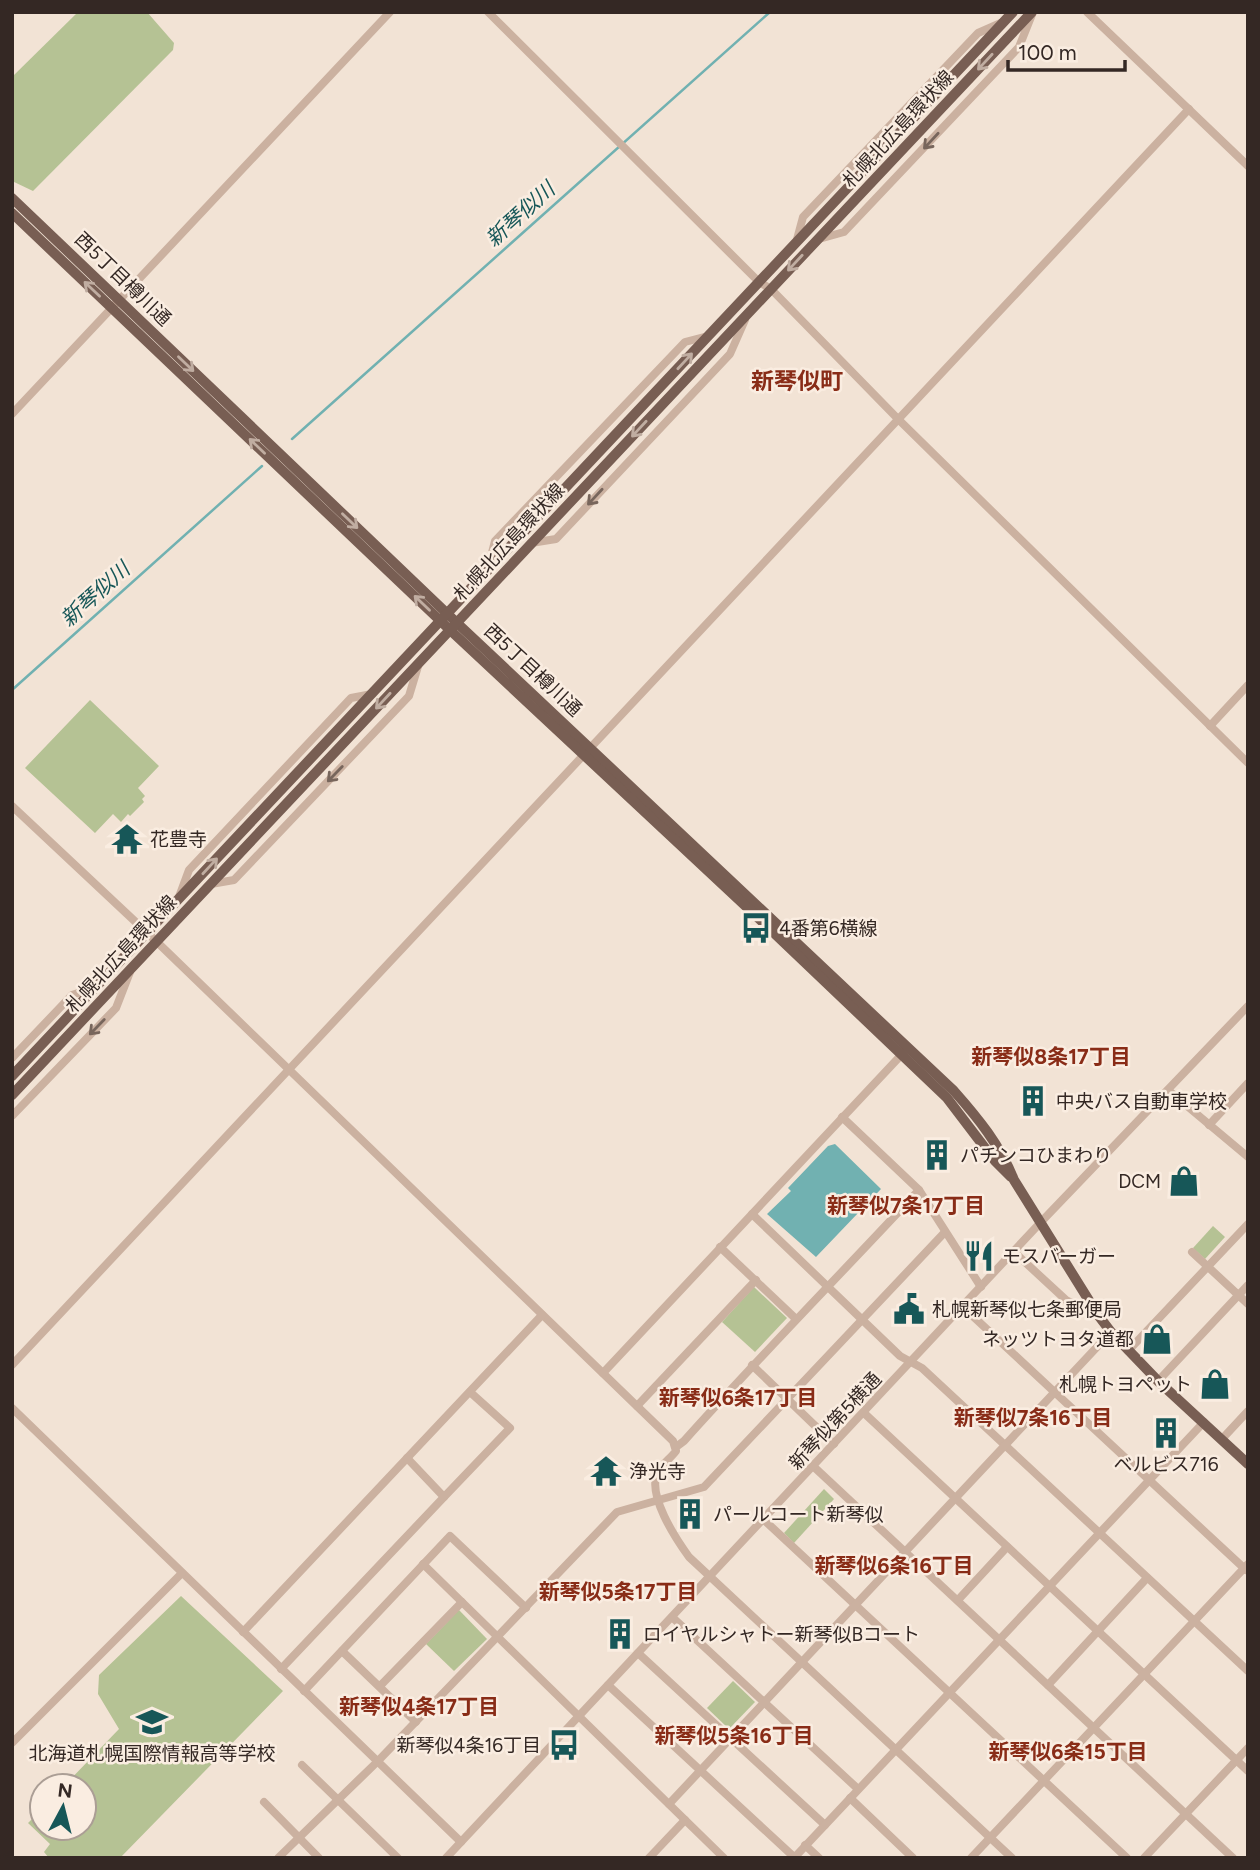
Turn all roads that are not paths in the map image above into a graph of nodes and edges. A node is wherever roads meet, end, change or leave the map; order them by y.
1 (390, 12) edge
2 (488, 12) edge
3 (1013, 12) edge
4 (1032, 12) edge
5 (1087, 12) edge
6 (1189, 109) junction
7 (1248, 166) edge
8 (12, 198) edge
9 (12, 213) edge
10 (759, 282) junction
11 (771, 289) junction
12 (116, 304) junction
13 (747, 314) junction
14 (709, 335) junction
15 (12, 414) edge
16 (898, 419) junction
17 (531, 543) junction
18 (488, 571) junction
19 (444, 617) junction
20 (454, 626) junction
21 (419, 663) junction
22 (1246, 692) edge
23 (1210, 726) junction
24 (587, 751) junction
25 (1248, 763) edge
26 (12, 806) edge
27 (211, 884) junction
28 (146, 934) junction
29 (156, 942) junction
30 (131, 969) junction
31 (95, 988) junction
32 (1247, 1008) edge
33 (904, 1051) junction
34 (12, 1058) edge
35 (288, 1070) junction
36 (12, 1076) edge
37 (1248, 1083) edge
38 (1168, 1090) junction
39 (12, 1095) edge
40 (12, 1116) edge
41 (842, 1116) junction
42 (1209, 1125) junction
43 (1246, 1153) edge
44 (919, 1190) junction
45 (752, 1214) junction
46 (1041, 1223) junction
47 (1248, 1224) edge
48 (946, 1232) junction
49 (720, 1247) junction
50 (1014, 1252) junction
51 (1192, 1252) dead end
52 (1209, 1266) junction
53 (756, 1280) junction
54 (1248, 1285) edge
55 (828, 1287) junction
56 (981, 1287) junction
57 (1238, 1295) junction
58 (1248, 1304) edge
59 (963, 1307) junction
60 (542, 1315) junction
61 (1098, 1315) junction
62 (796, 1319) junction
63 (863, 1321) junction
64 (1111, 1332) junction
65 (1128, 1351) junction
66 (911, 1362) junction
67 (12, 1365) edge
68 (752, 1366) junction
69 (603, 1373) junction
70 (1158, 1381) junction
71 (1055, 1391) junction
72 (470, 1392) junction
73 (788, 1399) junction
74 (637, 1406) junction
75 (12, 1408) edge
76 (1248, 1411) edge
77 (864, 1413) junction
78 (1204, 1422) junction
79 (1222, 1439) junction
80 (834, 1444) junction
81 (1004, 1444) junction
82 (676, 1447) junction
83 (407, 1458) junction
84 (1248, 1464) edge
85 (813, 1466) junction
86 (1150, 1480) junction
87 (444, 1497) junction
88 (955, 1498) junction
89 (658, 1500) junction
90 (763, 1519) junction
91 (1099, 1533) junction
92 (1007, 1547) junction
93 (905, 1552) junction
94 (423, 1564) junction
95 (1246, 1568) edge
96 (182, 1573) junction
97 (709, 1577) junction
98 (1147, 1578) junction
99 (1049, 1586) junction
100 (958, 1600) junction
101 (461, 1602) junction
102 (855, 1605) junction
103 (526, 1608) junction
104 (672, 1617) junction
105 (1194, 1621) junction
106 (243, 1632) junction
107 (1098, 1632) junction
108 (498, 1638) junction
109 (999, 1639) junction
110 (342, 1651) junction
111 (639, 1653) junction
112 (801, 1662) junction
113 (281, 1669) junction
114 (1248, 1671) edge
115 (1144, 1674) junction
116 (608, 1685) junction
117 (1048, 1685) junction
118 (380, 1686) junction
119 (304, 1691) junction
120 (949, 1692) junction
121 (764, 1701) junction
122 (579, 1716) junction
123 (416, 1722) junction
124 (1094, 1727) junction
125 (731, 1737) junction
126 (12, 1743) edge
127 (1248, 1748) edge
128 (895, 1749) junction
129 (1236, 1760) junction
130 (377, 1761) junction
131 (302, 1765) dead end
132 (700, 1770) junction
133 (1248, 1771) edge
134 (1044, 1781) junction
135 (858, 1789) junction
136 (850, 1798) junction
137 (338, 1800) junction
138 (264, 1802) dead end
139 (669, 1804) junction
140 (1186, 1813) junction
141 (685, 1820) junction
142 (825, 1825) junction
143 (990, 1837) junction
144 (299, 1838) junction
145 (461, 1842) junction
146 (805, 1845) junction
147 (650, 1857) edge
148 (794, 1857) edge
149 (278, 1858) edge
150 (319, 1858) edge
151 (398, 1858) edge
152 (446, 1858) edge
153 (724, 1858) edge
154 (819, 1858) edge
155 (913, 1858) edge
156 (971, 1858) edge
157 (1012, 1858) edge
158 (1127, 1858) edge
159 (1144, 1858) edge
160 (1233, 1858) edge

1 - 12 street
2 - 10 street
3 - 10 main road, 札幌北広島環状線
4 -> 11 main road, 札幌北広島環状線
5 - 6 street
6 - 7 street
6 - 16 street
8 - 12 main road, 西5丁目樽川通
12 -> 9 main road, 西5丁目樽川通
10 - 11 street
10 - 14 main road, 札幌北広島環状線
11 - 13 main road, 札幌北広島環状線
11 - 16 street
12 - 15 street
12 - 19 main road, 西5丁目樽川通
13 -> 17 main road, 札幌北広島環状線
13 -> 17 street
18 -> 14 main road, 札幌北広島環状線
14 - 18 street
16 - 23 street
16 - 24 street
17 - 20 main road, 札幌北広島環状線
18 - 19 main road, 札幌北広島環状線
19 - 20 main road, 西5丁目樽川通
28 -> 19 main road, 札幌北広島環状線
20 - 21 main road, 札幌北広島環状線
20 - 24 main road, 西5丁目樽川通
21 -> 27 main road, 札幌北広島環状線
21 -> 27 street
22 - 23 street
23 - 25 street
24 - 33 main road, 西5丁目樽川通
24 - 35 street
26 - 28 street
27 - 29 main road, 札幌北広島環状線
28 - 29 street
28 - 31 main road, 札幌北広島環状線
29 - 30 main road, 札幌北広島環状線
29 - 35 street
30 - 39 main road, 札幌北広島環状線
30 -> 40 street
31 - 34 street
31 - 36 main road, 札幌北広島環状線
32 - 38 street, 新琴似第5横通
33 - 41 street
33 - 46 main road, 西5丁目樽川通
35 - 60 street
35 - 67 street
37 - 42 street
38 - 42 street
38 - 46 street, 新琴似第5横通
41 - 44 street
41 - 45 street
42 - 43 street
44 - 48 street
44 - 55 street
45 - 49 street
45 - 55 street
46 - 50 street, 新琴似第5横通
46 - 61 main road, 西5丁目樽川通
47 - 52 street
48 - 56 street
48 - 63 street
49 - 53 street
49 - 69 street
50 - 56 street, 新琴似第5横通
50 - 61 street
51 - 52 street
52 - 57 street
52 - 65 street
53 - 62 street
53 - 74 street
54 - 57 street
55 - 62 street
55 - 63 street
56 - 59 street, 新琴似第5横通
57 - 58 street
57 - 70 street
59 - 66 street, 新琴似第5横通
59 - 71 street
60 - 69 street
60 - 72 street
61 - 64 main road, 西5丁目樽川通
62 - 68 street
63 - 66 street
63 - 73 street
64 - 65 main road, 西5丁目樽川通
64 - 71 street
65 - 70 main road, 西5丁目樽川通
66 - 77 street, 新琴似第5横通
66 - 81 street
68 - 73 street
68 - 82 street
69 - 74 street
70 - 78 main road, 西5丁目樽川通
71 - 81 street
71 - 86 street
72 - 83 street
72 - 87 street
73 - 80 street
73 - 89 street
74 - 82 street
75 - 96 street
76 - 79 street
77 - 80 street, 新琴似第5横通
77 - 88 street
78 - 79 main road, 西5丁目樽川通
78 - 86 street
79 - 84 main road, 西5丁目樽川通
80 - 85 street, 新琴似第5横通
81 - 88 street
81 - 91 street
82 - 89 street
83 - 87 street
83 - 106 street
85 - 90 street, 新琴似第5横通
85 - 93 street
86 - 91 street
86 - 95 street
87 - 113 street
88 - 92 street
88 - 93 street
89 - 97 street
89 - 103 street
90 - 97 street, 新琴似第5横通
90 - 102 street
91 - 98 street
91 - 99 street
92 - 99 street
92 - 100 street
93 - 100 street
93 - 102 street
94 - 101 street
94 - 103 street
94 - 110 street
95 - 105 street
96 - 106 street
96 - 126 street
97 - 104 street, 新琴似第5横通
97 - 112 street
98 - 105 street
98 - 107 street
99 - 107 street
99 - 109 street
100 - 109 street
101 - 108 street
101 - 118 street
102 - 112 street
102 - 120 street
103 - 108 street
104 - 111 street, 新琴似第5横通
104 - 121 street
105 - 114 street
105 - 115 street
106 - 113 street
107 - 115 street
107 - 117 street
108 - 122 street
108 - 123 street
109 - 117 street
109 - 120 street
110 - 118 street
110 - 119 street
111 - 116 street, 新琴似第5横通
111 - 125 street
112 - 121 street
112 - 128 street
113 - 119 street
115 - 124 street
115 - 129 street
116 - 122 street, 新琴似第5横通
116 - 132 street
117 - 124 street
118 - 123 street
119 - 130 street
120 - 128 street
120 - 134 street
121 - 125 street
121 - 135 street
122 - 139 street
122 - 145 street, 新琴似第5横通
123 - 130 street
124 - 134 street
124 - 140 street
125 - 132 street
125 - 142 street
127 - 129 street
128 - 135 street
128 - 143 street
129 - 133 street
129 - 140 street
130 - 137 street
130 - 145 street
131 - 137 street
132 - 139 street
132 - 148 street
134 - 143 street
134 - 158 street
135 - 136 street
136 - 142 street
136 - 155 street
137 - 144 street
137 - 151 street
138 - 144 street
139 - 141 street
140 - 159 street
140 - 160 street
141 - 147 street
141 - 153 street
142 - 146 street
143 - 156 street
143 - 157 street
144 - 149 street
144 - 150 street
145 - 152 street, 新琴似第5横通
146 - 148 street
146 - 154 street

